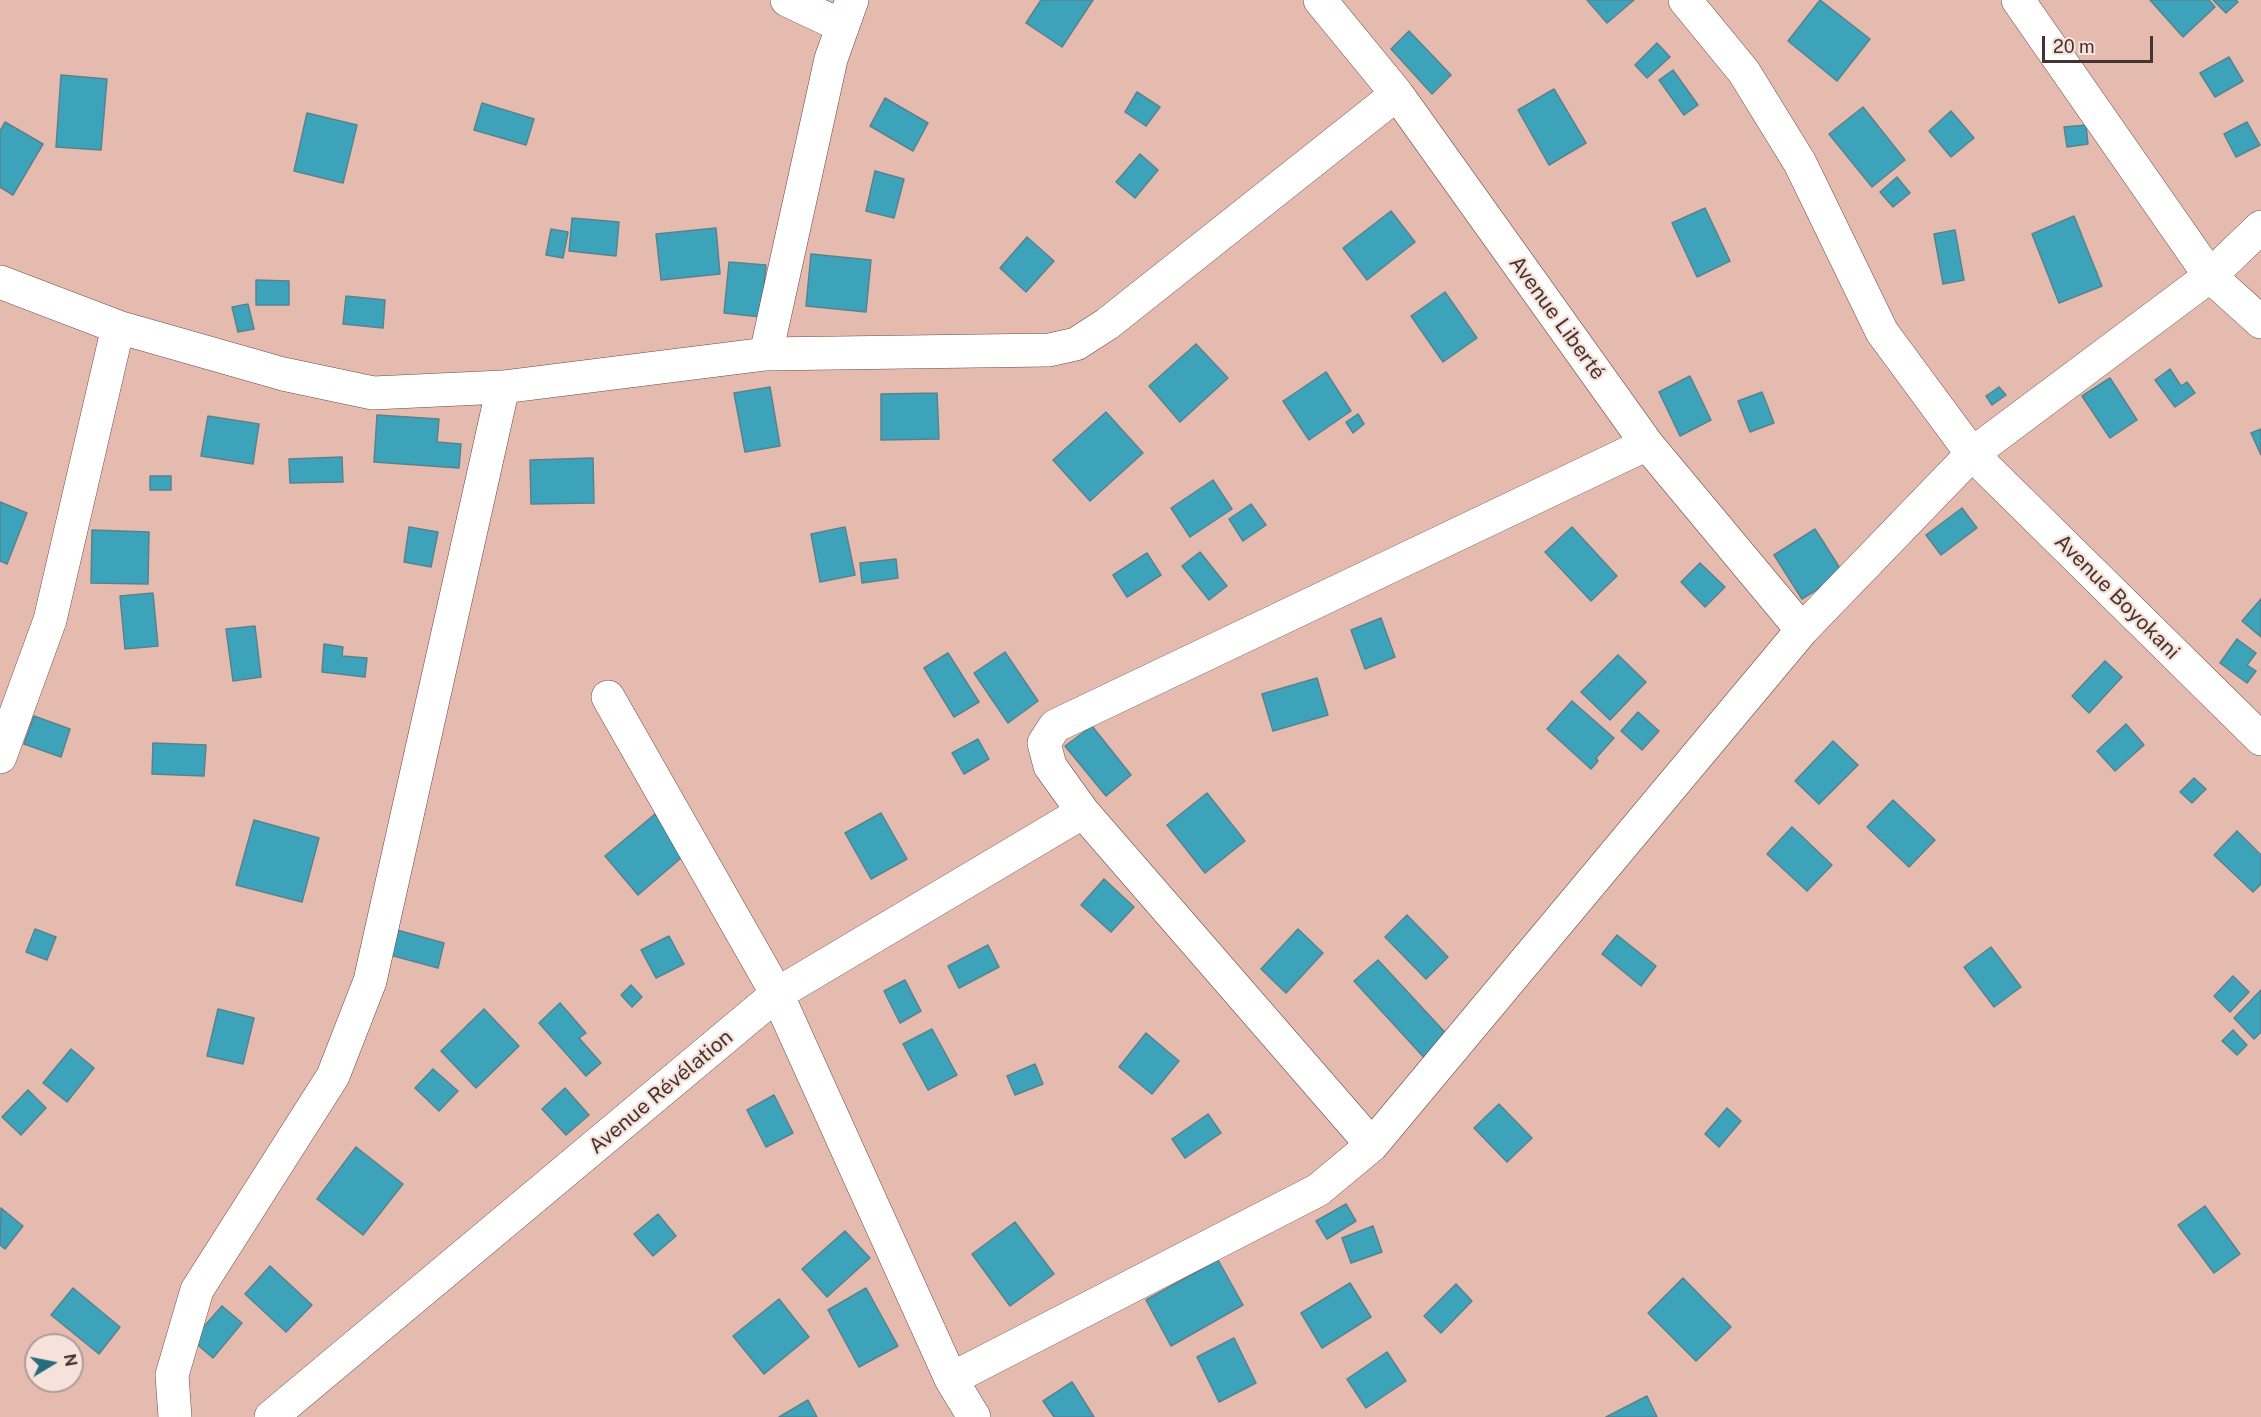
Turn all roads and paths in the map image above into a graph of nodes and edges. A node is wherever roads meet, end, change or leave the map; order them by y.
1 (787, 0) edge
2 (1320, 0) edge
3 (1685, 0) edge
4 (2018, 0) edge
5 (847, 13) edge
6 (1397, 94) junction
7 (2261, 226) edge
8 (2210, 276) junction
9 (0, 282) edge
10 (2261, 322) edge
11 (118, 327) junction
12 (766, 354) junction
13 (503, 387) junction
14 (1647, 444) junction
15 (1972, 454) junction
16 (1802, 630) junction
17 (608, 698) dead end
18 (2261, 739) edge
19 (0, 757) edge
20 (1083, 812) junction
21 (777, 994) junction
22 (1372, 1145) junction
23 (951, 1379) junction
24 (175, 1417) edge
25 (271, 1417) edge
26 (974, 1417) edge

1 - 5 street
2 - 6 street, Avenue Liberté
3 - 15 street, Avenue Boyokani
4 - 8 street
5 - 12 street
6 - 12 street
6 - 14 street, Avenue Liberté
7 - 8 street
8 - 10 street
8 - 15 street
9 - 11 street
11 - 13 street
11 - 19 street
12 - 13 street
13 - 24 street
14 - 16 street, Avenue Liberté
14 - 20 street
15 - 16 street
15 - 18 street, Avenue Boyokani
16 - 22 street
17 - 21 street
20 - 21 street, Avenue Révélation
20 - 22 street
21 - 23 street
21 - 25 street, Avenue Révélation
22 - 23 street
23 - 26 street

